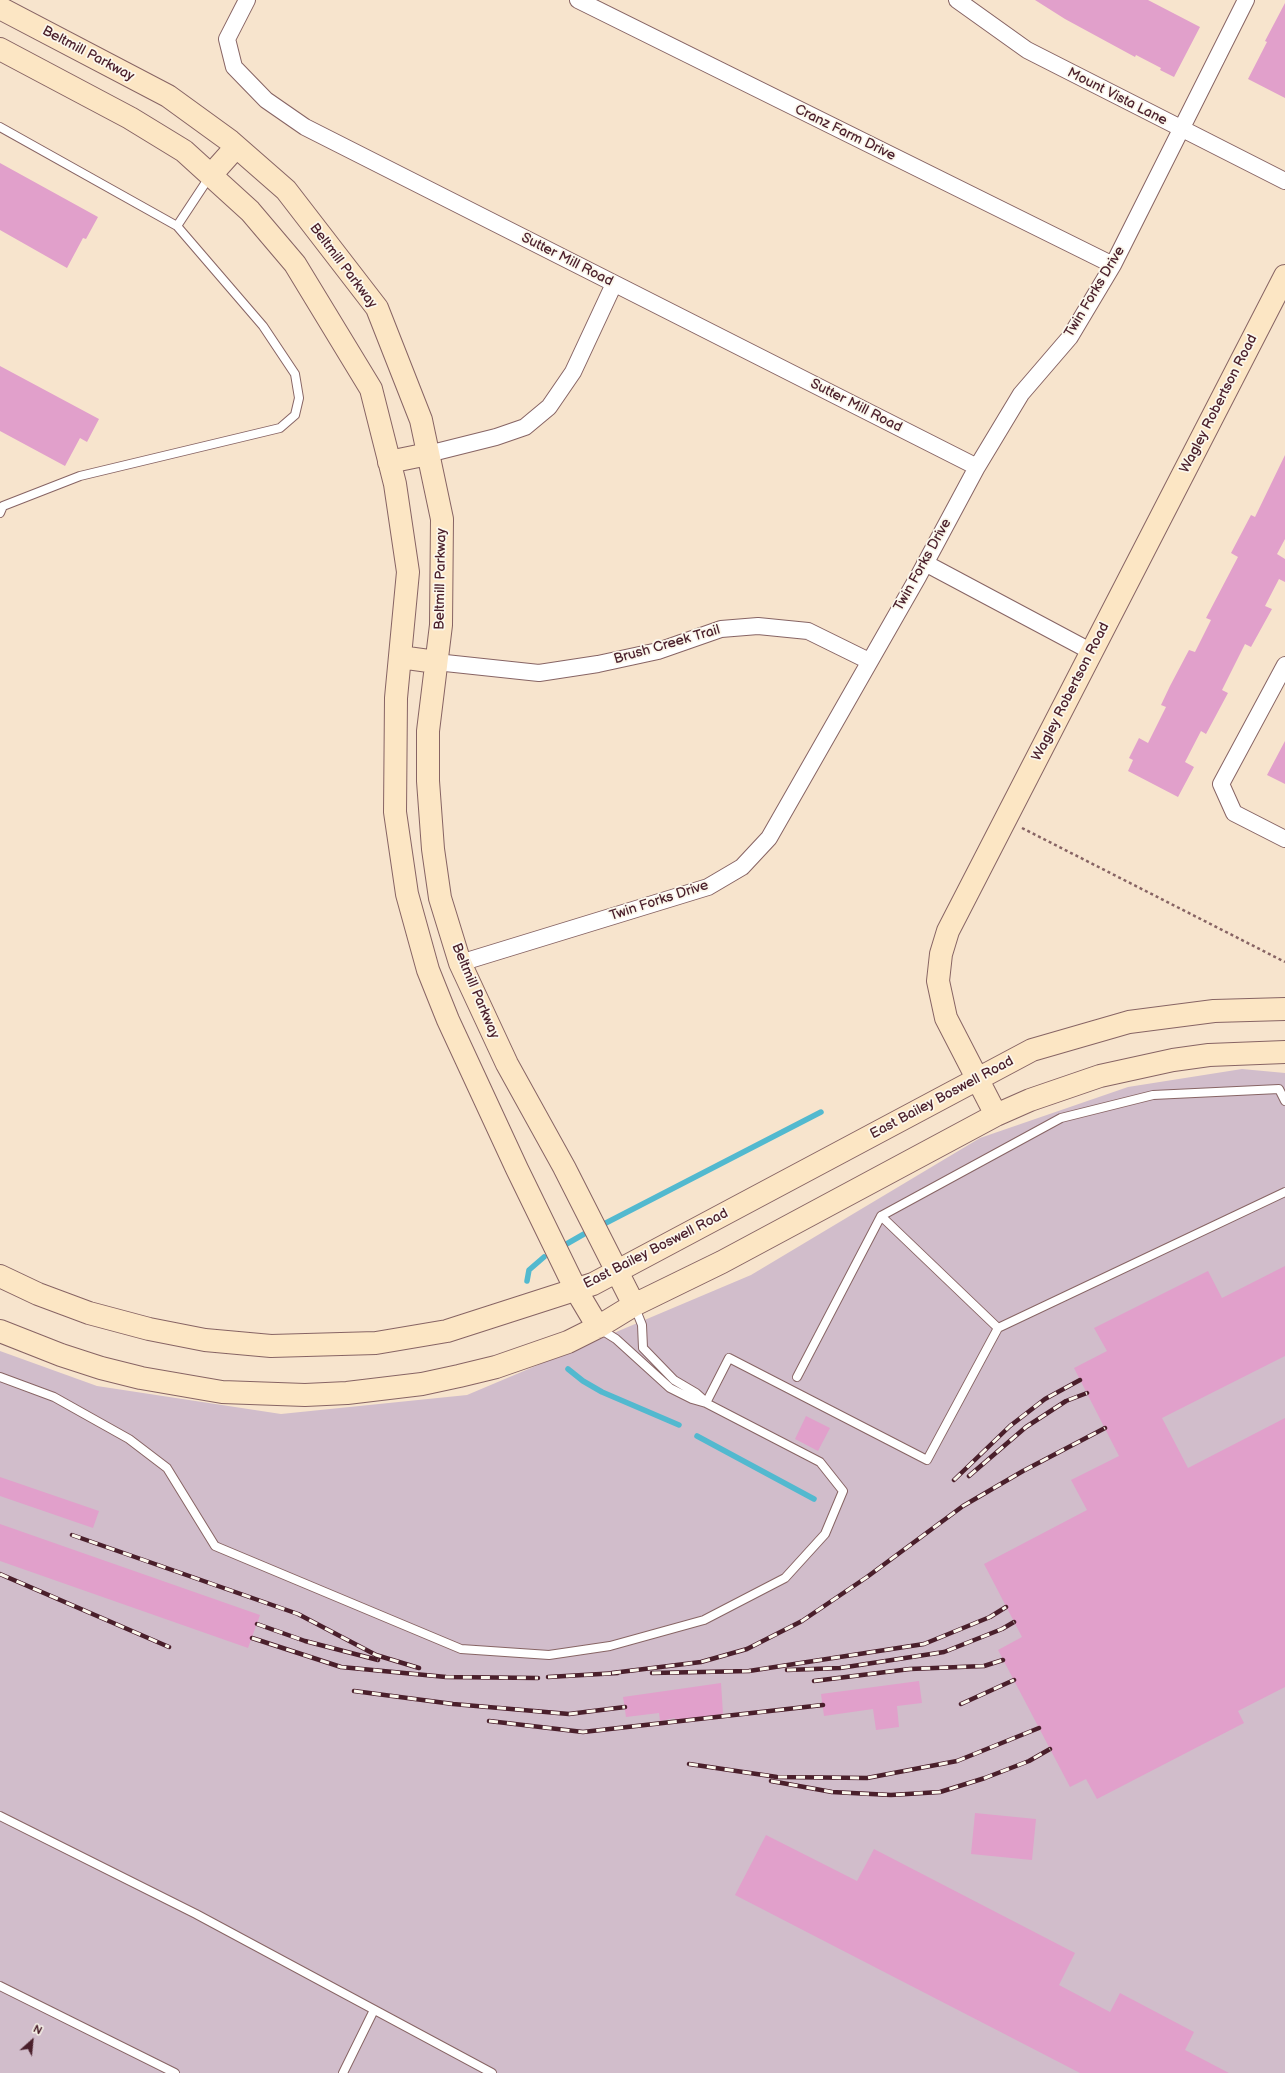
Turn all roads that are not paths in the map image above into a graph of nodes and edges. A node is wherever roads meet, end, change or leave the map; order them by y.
1 (247, 0) edge
2 (578, 0) edge
3 (957, 0) edge
4 (1246, 0) edge
5 (0, 8) edge
6 (0, 49) edge
7 (0, 127) edge
8 (1182, 130) junction
9 (236, 147) junction
10 (211, 175) junction
11 (1285, 181) edge
12 (177, 226) junction
13 (1113, 265) junction
14 (1285, 276) edge
15 (614, 284) junction
16 (428, 454) junction
17 (390, 462) junction
18 (977, 467) junction
19 (1, 508) edge
20 (925, 563) junction
21 (1092, 652) junction
22 (400, 657) junction
23 (869, 661) junction
24 (436, 662) junction
25 (1285, 665) edge
26 (1285, 839) edge
27 (460, 963) junction
28 (428, 970) junction
29 (1285, 1009) edge
30 (1285, 1052) edge
31 (978, 1079) junction
32 (1285, 1101) edge
33 (996, 1115) junction
34 (1285, 1192) edge
35 (881, 1216) junction
36 (616, 1272) junction
37 (0, 1276) edge
38 (576, 1290) junction
39 (634, 1305) junction
40 (598, 1327) junction
41 (998, 1328) junction
42 (0, 1331) edge
43 (0, 1377) edge
44 (797, 1377) dead end
45 (706, 1403) junction
46 (0, 1816) edge
47 (0, 1986) edge
48 (374, 2010) junction
49 (175, 2073) edge
50 (344, 2073) edge
51 (492, 2073) edge

1 - 15 street, Sutter Mill Road
2 - 13 street, Cranz Farm Drive
3 - 8 street, Mount Vista Lane
4 - 8 street, Twin Forks Drive
5 - 9 street, Beltmill Parkway
6 - 10 street
7 - 12 lane
8 - 11 street, Mount Vista Lane
8 - 13 street, Twin Forks Drive
9 - 10 street
9 - 16 street, Beltmill Parkway
10 - 12 lane
10 - 17 street
12 - 19 lane
13 - 18 street, Twin Forks Drive
14 - 21 street, Wagley Robertson Road
15 - 16 street
15 - 18 street, Sutter Mill Road
16 - 17 street
16 - 24 street, Beltmill Parkway
17 - 22 street
18 - 20 street, Twin Forks Drive
20 - 21 street
20 - 23 street, Twin Forks Drive
21 - 31 street, Wagley Robertson Road
22 - 24 street
22 - 28 street
23 - 24 street, Brush Creek Trail
23 - 27 street, Twin Forks Drive
24 - 27 street, Beltmill Parkway
25 - 26 street
27 - 28 street
27 - 36 street, Beltmill Parkway
28 - 38 street
29 - 31 street, East Bailey Boswell Road
30 - 33 street
31 - 33 street, Wagley Robertson Road
31 - 36 street, East Bailey Boswell Road
32 - 35 lane
33 - 39 street
34 - 41 lane
35 - 41 lane
35 - 44 lane
36 - 38 street, East Bailey Boswell Road
36 - 39 street, Beltmill Parkway
37 - 38 street, East Bailey Boswell Road
38 - 40 street
39 - 40 street
39 - 45 lane
40 - 42 street
40 - 45 lane
41 - 45 lane
43 - 45 lane
46 - 48 lane
47 - 49 lane
48 - 50 lane
48 - 51 lane

